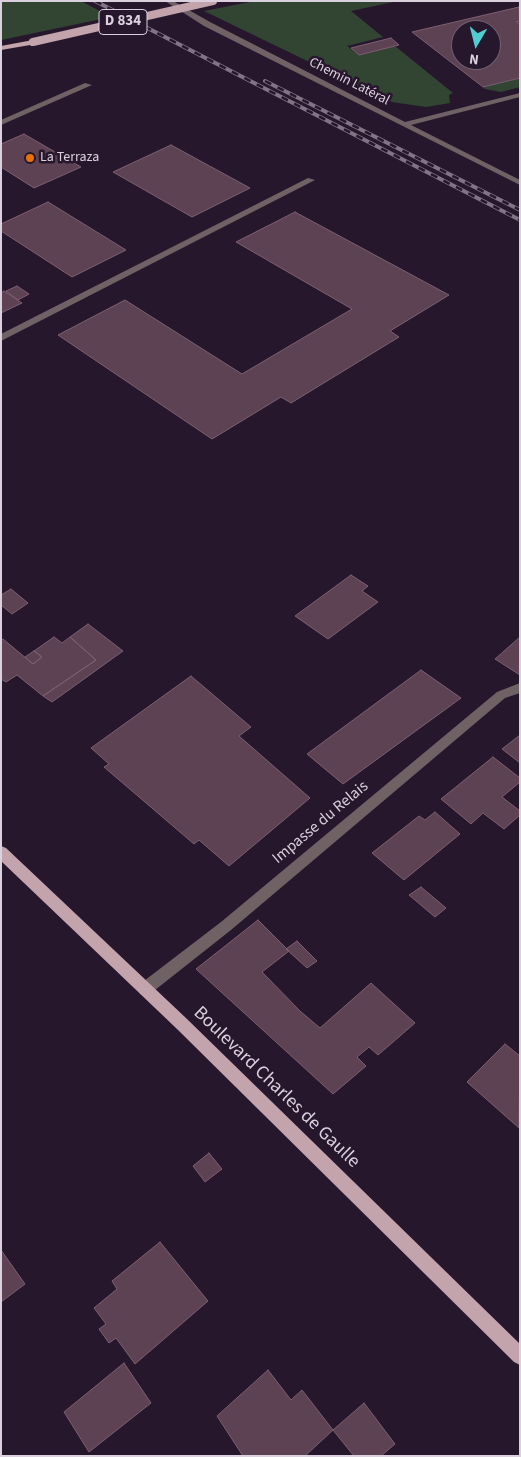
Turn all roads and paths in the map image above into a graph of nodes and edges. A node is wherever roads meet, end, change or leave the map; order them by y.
1 (168, 1) edge
2 (213, 1) edge
3 (1, 48) edge
4 (88, 85) dead end
5 (520, 96) edge
6 (1, 123) edge
7 (405, 124) junction
8 (311, 180) dead end
9 (520, 182) edge
10 (1, 338) edge
11 (520, 688) edge
12 (1, 852) edge
13 (145, 989) junction
14 (520, 1356) edge

1 - 7 street, Chemin Latéral
2 - 3 main road, D 834, bridge
4 - 6 street
5 - 7 street
7 - 9 street, Chemin Latéral
8 - 10 street
11 - 13 street, Impasse du Relais
12 - 13 main road, Boulevard Charles de Gaulle
13 - 14 main road, Boulevard Charles de Gaulle

